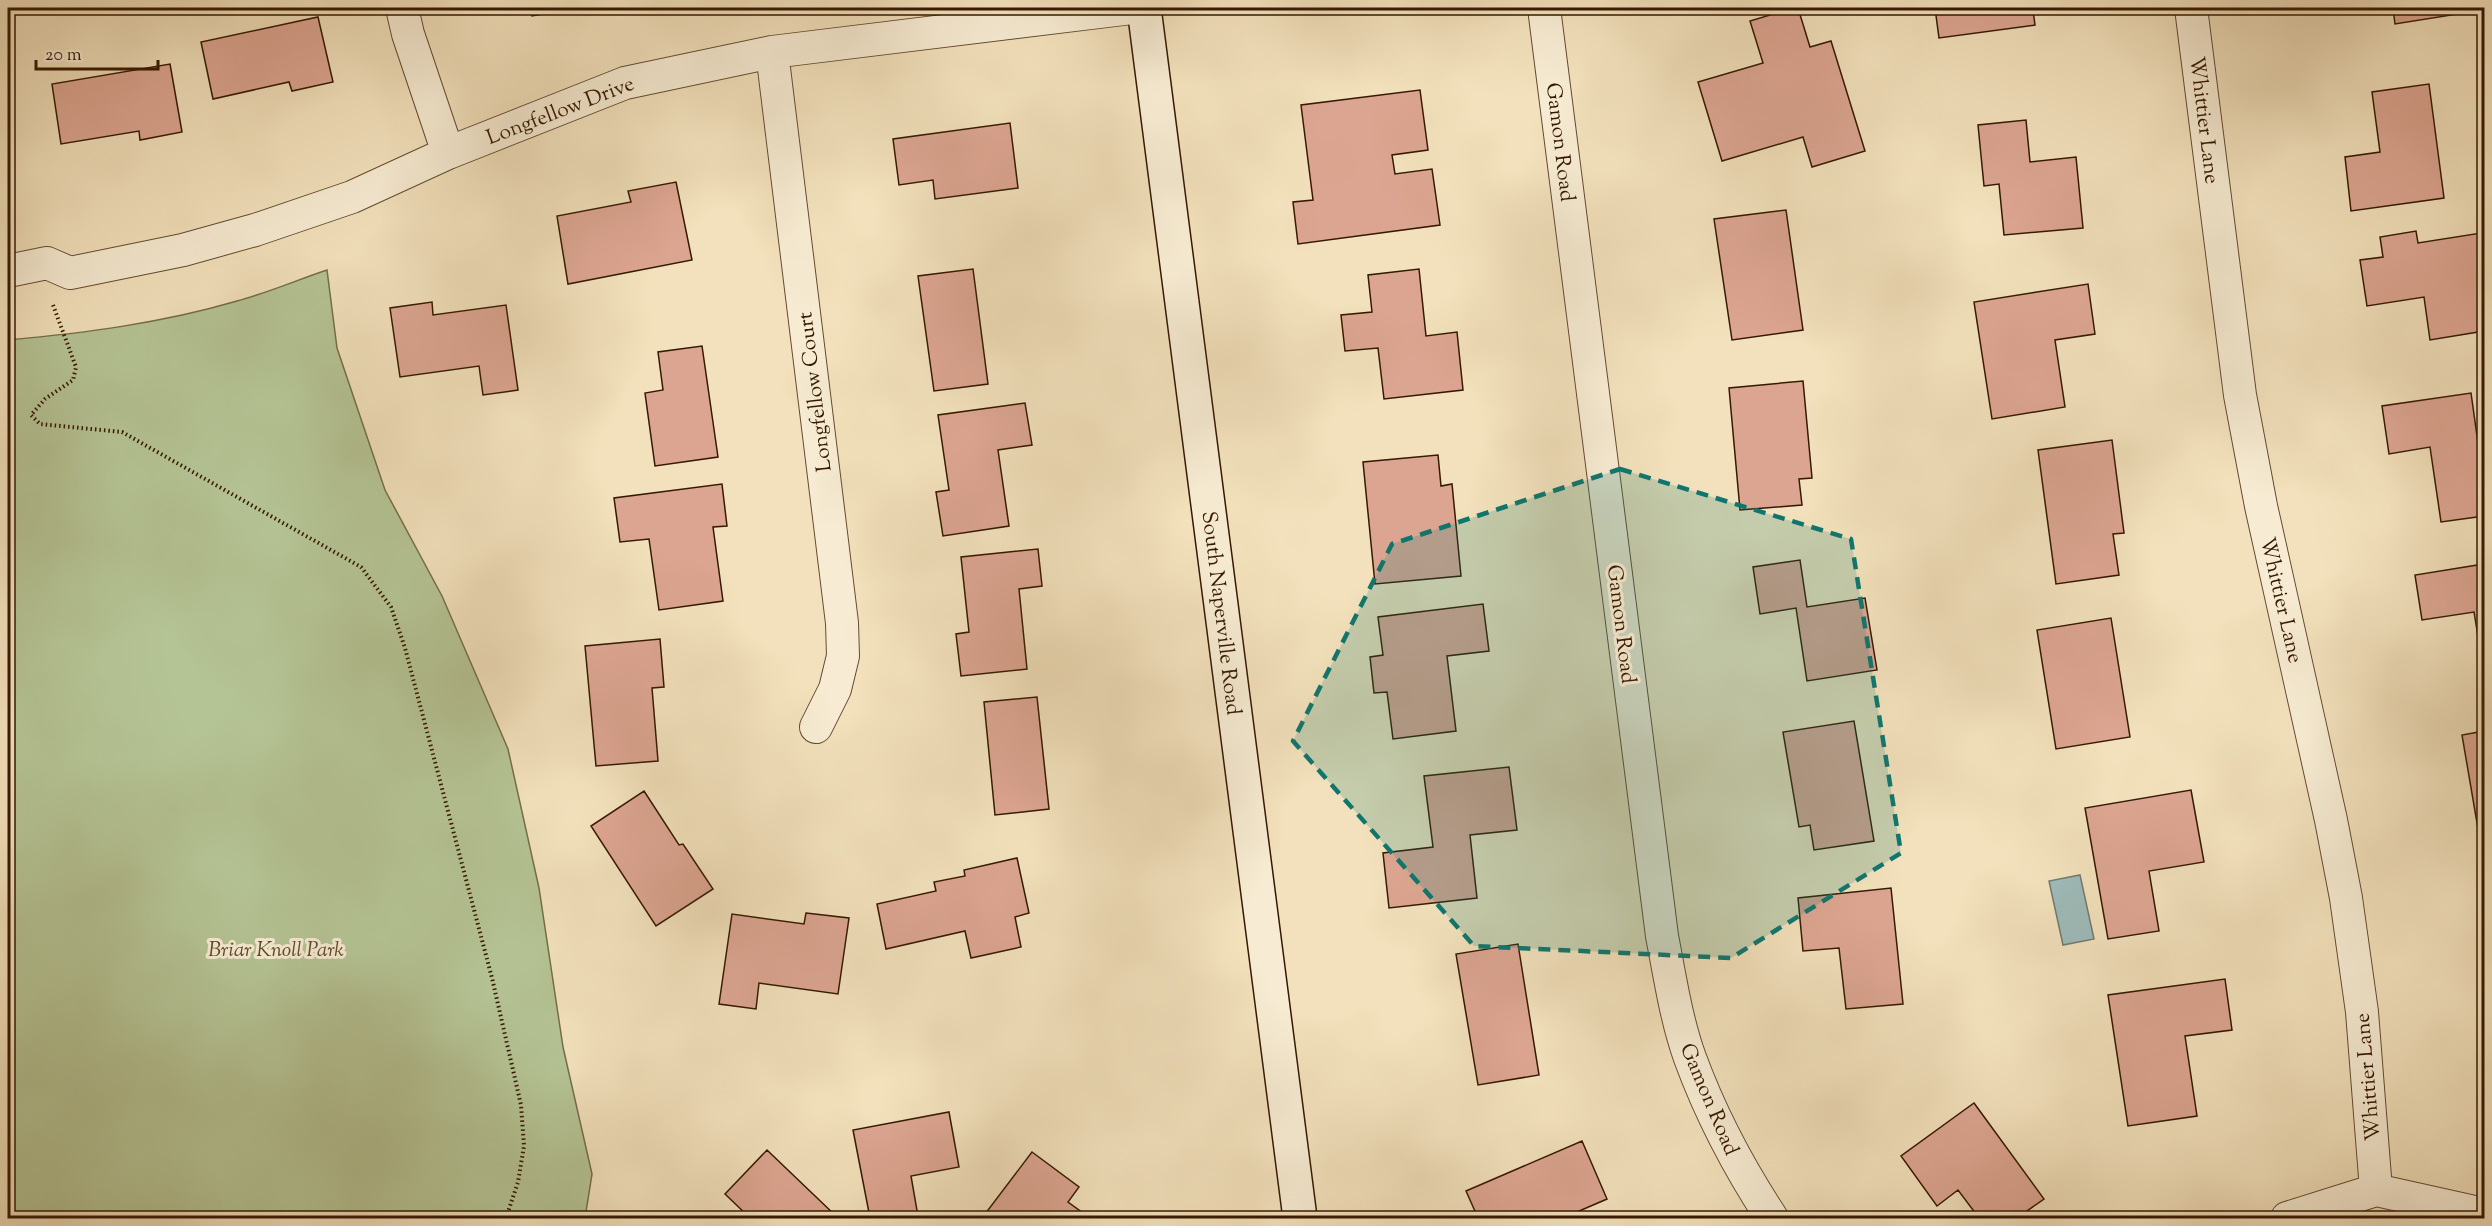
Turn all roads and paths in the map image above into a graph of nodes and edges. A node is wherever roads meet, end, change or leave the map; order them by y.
1 (402, 8) edge
2 (1132, 8) edge
3 (1144, 8) edge
4 (1544, 8) edge
5 (2191, 8) edge
6 (772, 52) junction
7 (448, 153) junction
8 (47, 263) junction
9 (8, 271) edge
10 (816, 726) dead end
11 (2376, 1190) junction
12 (2484, 1214) edge
13 (506, 1218) edge
14 (1300, 1218) edge
15 (1772, 1218) edge
16 (2287, 1218) edge

1 - 7 street
2 - 6 street, Longfellow Drive
3 - 14 main road, South Naperville Road
4 - 15 street, Gamon Road
5 - 11 street, Whittier Lane
6 - 7 street, Longfellow Drive
6 - 10 street, Longfellow Court
7 - 8 street, Longfellow Drive
8 - 9 street, Longfellow Drive
8 - 13 path
11 - 12 street
11 - 16 street

